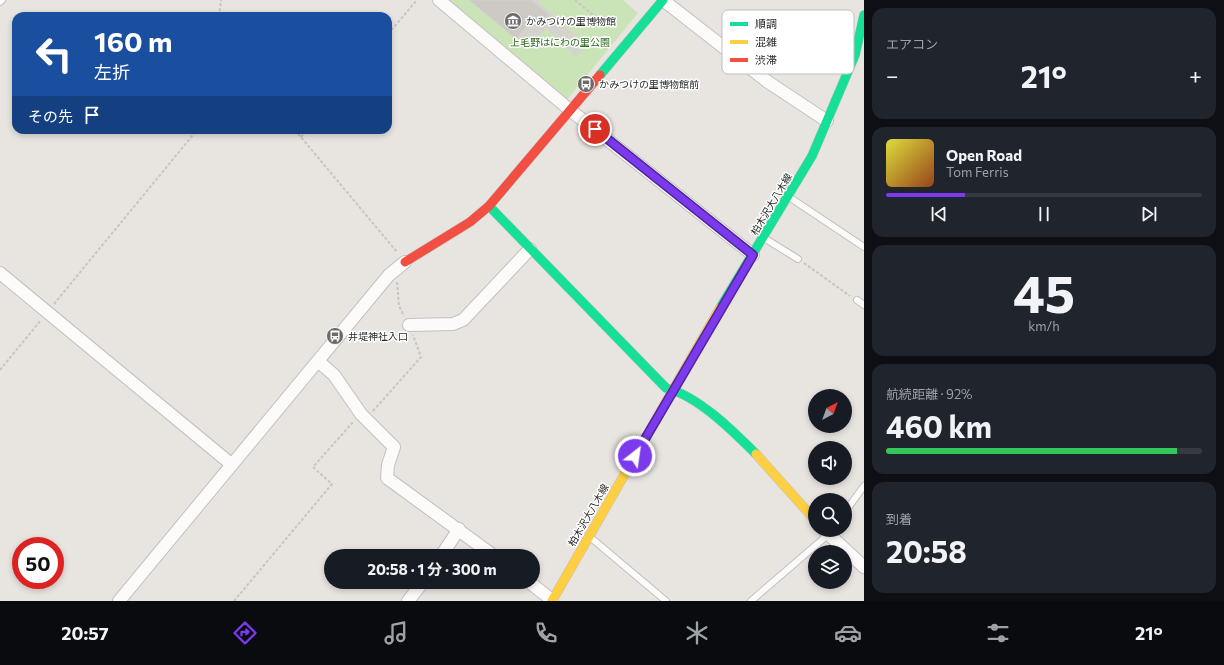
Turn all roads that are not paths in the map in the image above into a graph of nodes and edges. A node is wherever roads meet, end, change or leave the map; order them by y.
1 (2, 0) edge
2 (439, 0) edge
3 (663, 0) edge
4 (0, 2) edge
5 (864, 15) edge
6 (722, 46) edge
7 (854, 57) edge
8 (758, 74) edge
9 (847, 74) edge
10 (570, 110) junction
11 (827, 121) junction
12 (788, 196) junction
13 (489, 206) junction
14 (763, 238) junction
15 (864, 247) edge
16 (530, 248) junction
17 (753, 255) junction
18 (798, 259) road end
19 (401, 266) joint
20 (0, 273) edge
21 (856, 300) road end
22 (864, 305) edge
23 (409, 325) road end
24 (318, 361) junction
25 (673, 389) junction
26 (231, 464) junction
27 (864, 486) edge
28 (852, 502) edge
29 (808, 512) edge
30 (459, 530) junction
31 (589, 536) junction
32 (822, 537) edge
33 (833, 537) edge
34 (446, 549) edge
35 (485, 549) edge
36 (864, 567) edge
37 (417, 589) edge
38 (538, 589) edge
39 (552, 600) edge
40 (119, 601) edge
41 (408, 601) edge
42 (666, 601) edge
43 (750, 601) edge

1 - 4 lane
2 - 10 street
3 - 6 street
3 - 10 street
5 - 7 street, 柏木沢大八木線
8 - 11 street
9 - 11 street, 柏木沢大八木線
10 - 13 street
10 - 17 street
11 - 12 street, 柏木沢大八木線
12 - 14 street, 柏木沢大八木線
12 - 15 lane
13 - 16 street
13 - 19 street
14 - 17 street, 柏木沢大八木線
14 - 18 lane
16 - 23 street
16 - 25 street
17 - 25 street, 柏木沢大八木線
19 - 24 street
20 - 26 street
21 - 22 lane
24 - 26 street
24 - 30 street
25 - 29 street
25 - 31 street, 柏木沢大八木線
26 - 40 street
27 - 28 lane
30 - 34 street
30 - 35 street
31 - 39 street, 柏木沢大八木線
31 - 42 lane
32 - 43 lane
33 - 36 street
37 - 41 street
38 - 39 street

